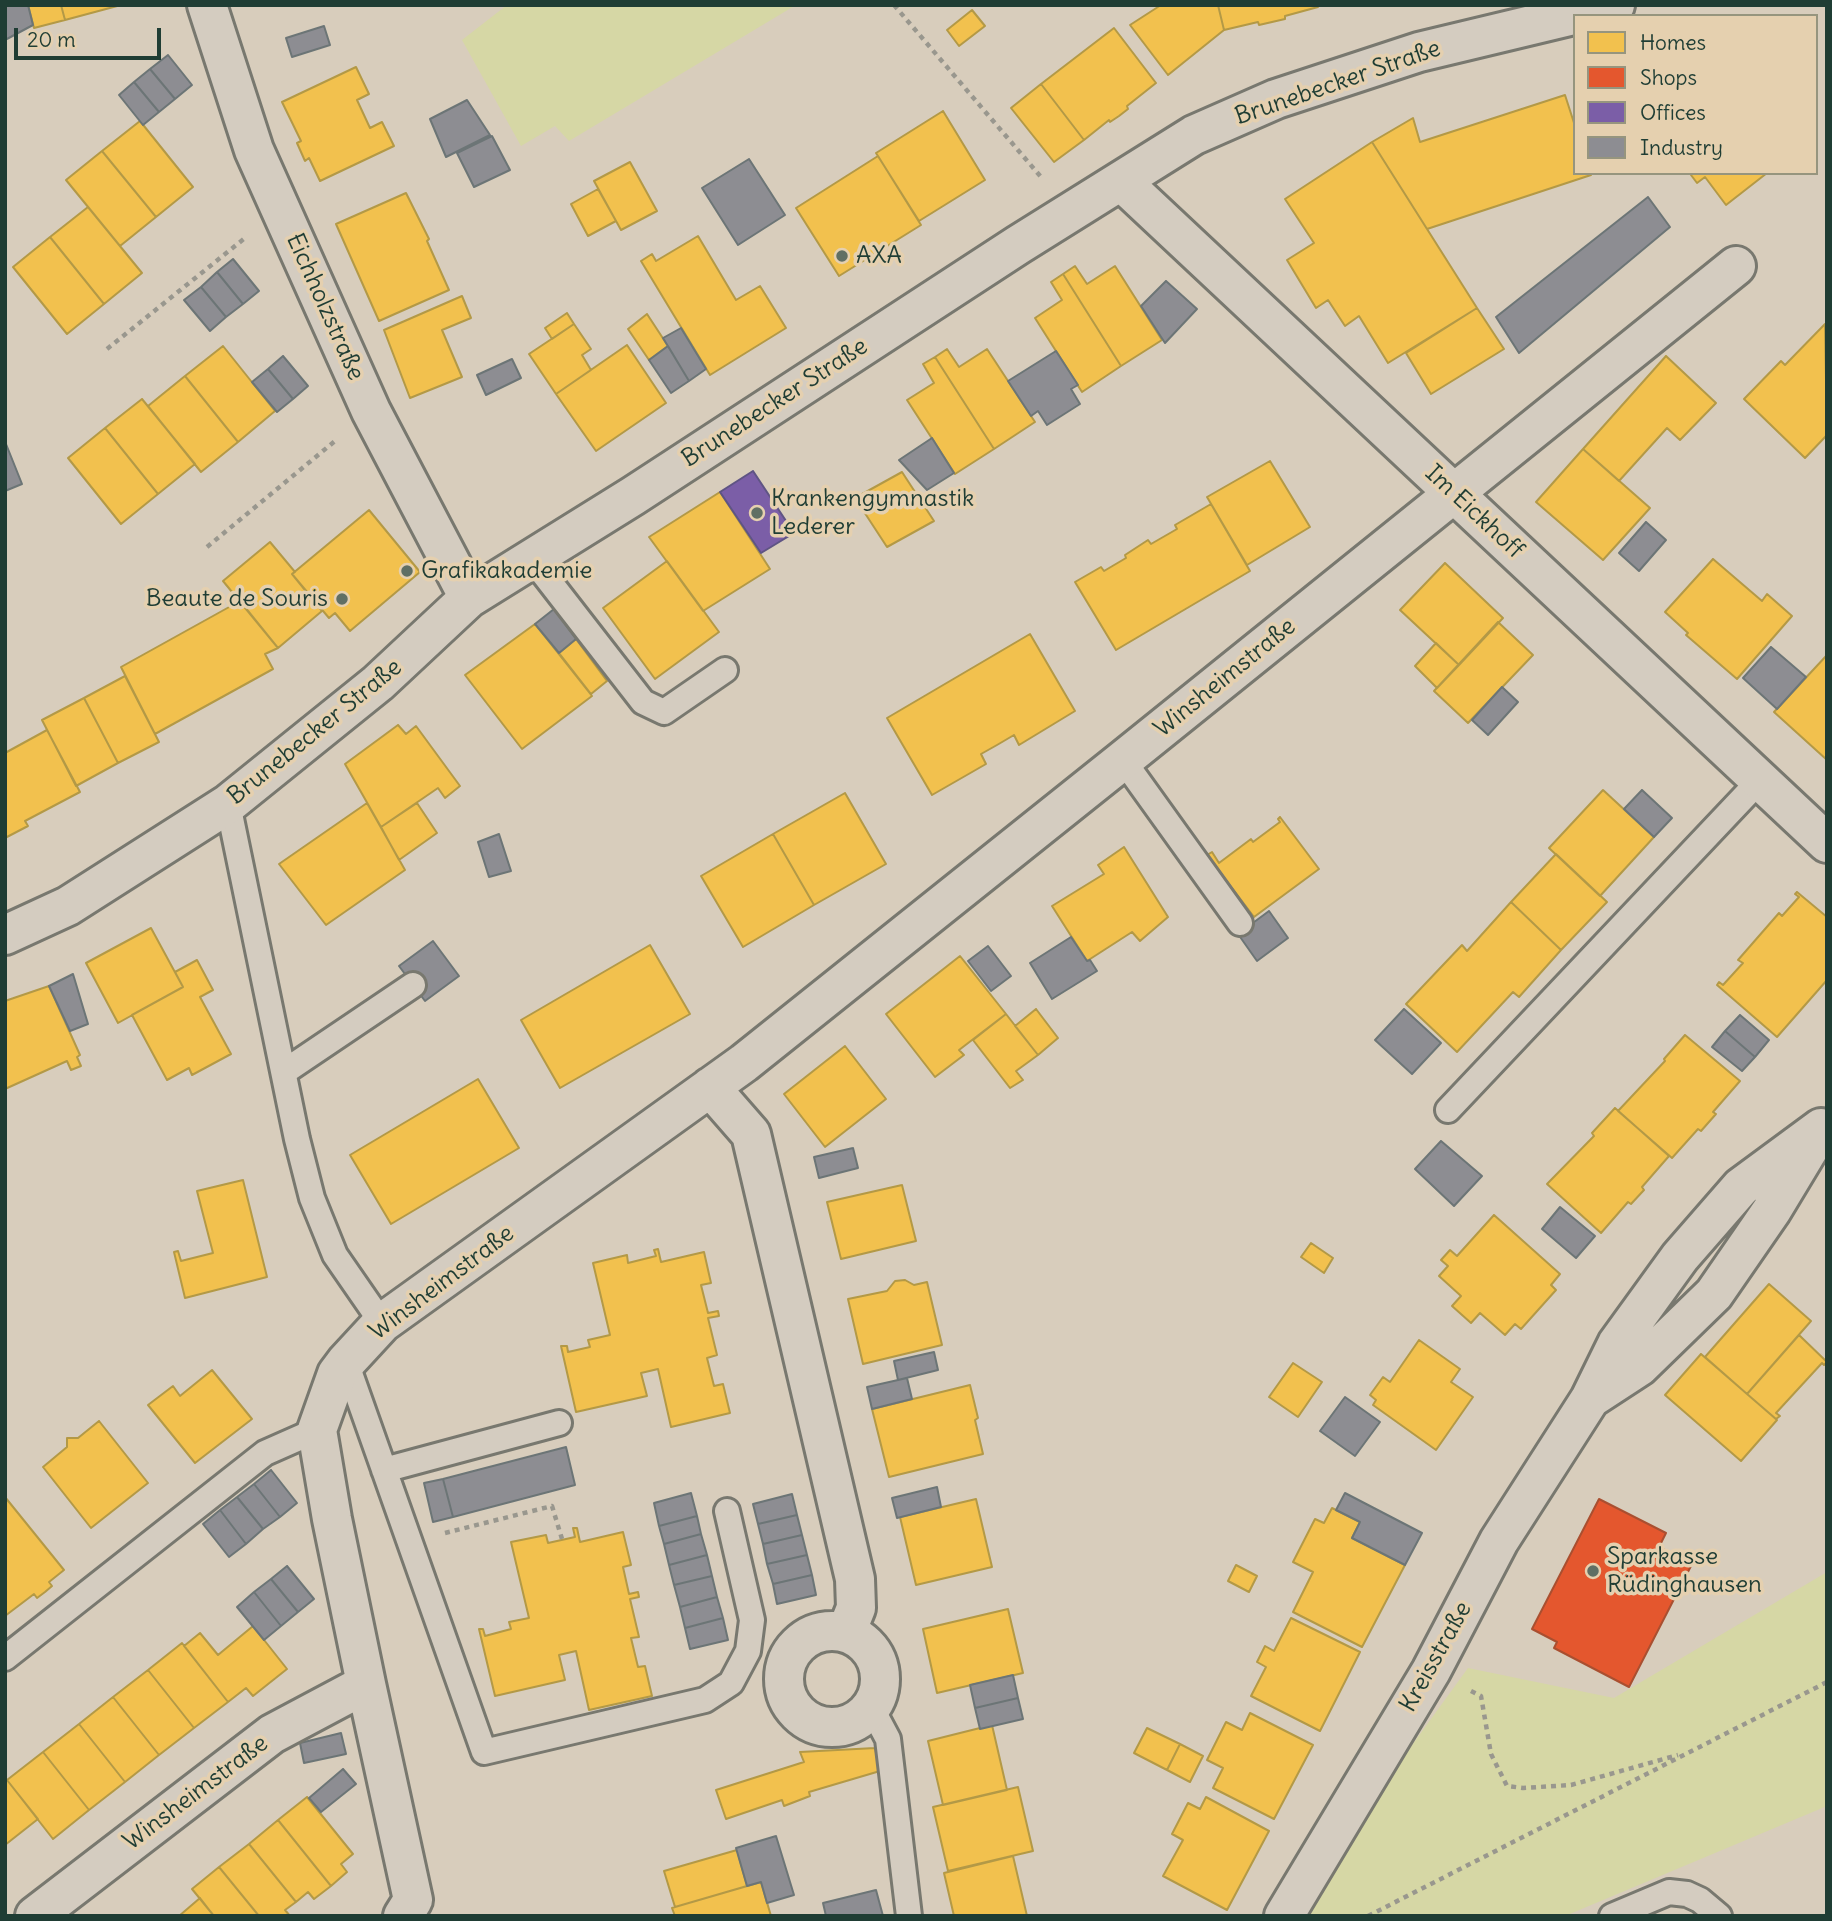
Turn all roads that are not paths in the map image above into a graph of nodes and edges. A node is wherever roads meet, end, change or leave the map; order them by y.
1 (207, 5) edge
2 (1615, 5) edge
3 (1577, 14) edge
4 (1573, 15) edge
5 (1121, 181) junction
6 (1736, 266) dead end
7 (1454, 493) junction
8 (532, 559) junction
9 (470, 598) junction
10 (725, 670) dead end
11 (1124, 760) junction
12 (1760, 780) junction
13 (228, 804) junction
14 (1827, 843) edge
15 (1240, 923) dead end
16 (5, 935) edge
17 (413, 985) dead end
18 (284, 1072) junction
19 (710, 1087) junction
20 (1448, 1110) dead end
21 (1824, 1125) edge
22 (382, 1323) junction
23 (346, 1362) junction
24 (1590, 1399) junction
25 (559, 1423) dead end
26 (317, 1430) junction
27 (384, 1470) junction
28 (726, 1511) dead end
29 (846, 1633) junction
30 (5, 1658) edge
31 (366, 1684) junction
32 (871, 1707) junction
33 (35, 1916) edge
34 (403, 1916) edge
35 (909, 1916) edge
36 (1284, 1916) edge
37 (1612, 1916) edge
38 (1719, 1916) edge

1 - 9 street, Eichholzstraße
2 - 3 street, Brunebecker Straße
4 - 5 street, Brunebecker Straße
5 - 7 street, Im Eickhoff
5 - 8 street, Brunebecker Straße
6 - 7 street, Winsheimstraße
7 - 11 street, Winsheimstraße
7 - 12 street, Im Eickhoff
8 - 9 street, Brunebecker Straße
8 - 10 lane
9 - 13 street, Brunebecker Straße
11 - 15 lane
11 - 19 street, Winsheimstraße
12 - 14 street, Im Eickhoff
12 - 20 lane
13 - 16 street, Brunebecker Straße
13 - 18 lane
17 - 18 lane
18 - 22 lane
19 - 22 street, Winsheimstraße
19 - 29 street
21 - 24 street, Kreisstraße
21 - 24 street, Kreisstraße
22 - 23 street, Winsheimstraße
23 - 26 street, Winsheimstraße
23 - 27 lane
24 - 36 street, Kreisstraße
25 - 27 lane
26 - 30 lane
26 - 31 street, Winsheimstraße
27 - 28 lane
29 - 32 street
29 - 32 street
31 - 33 street, Winsheimstraße
31 - 34 street, Winsheimstraße
32 - 35 lane
37 - 38 lane

